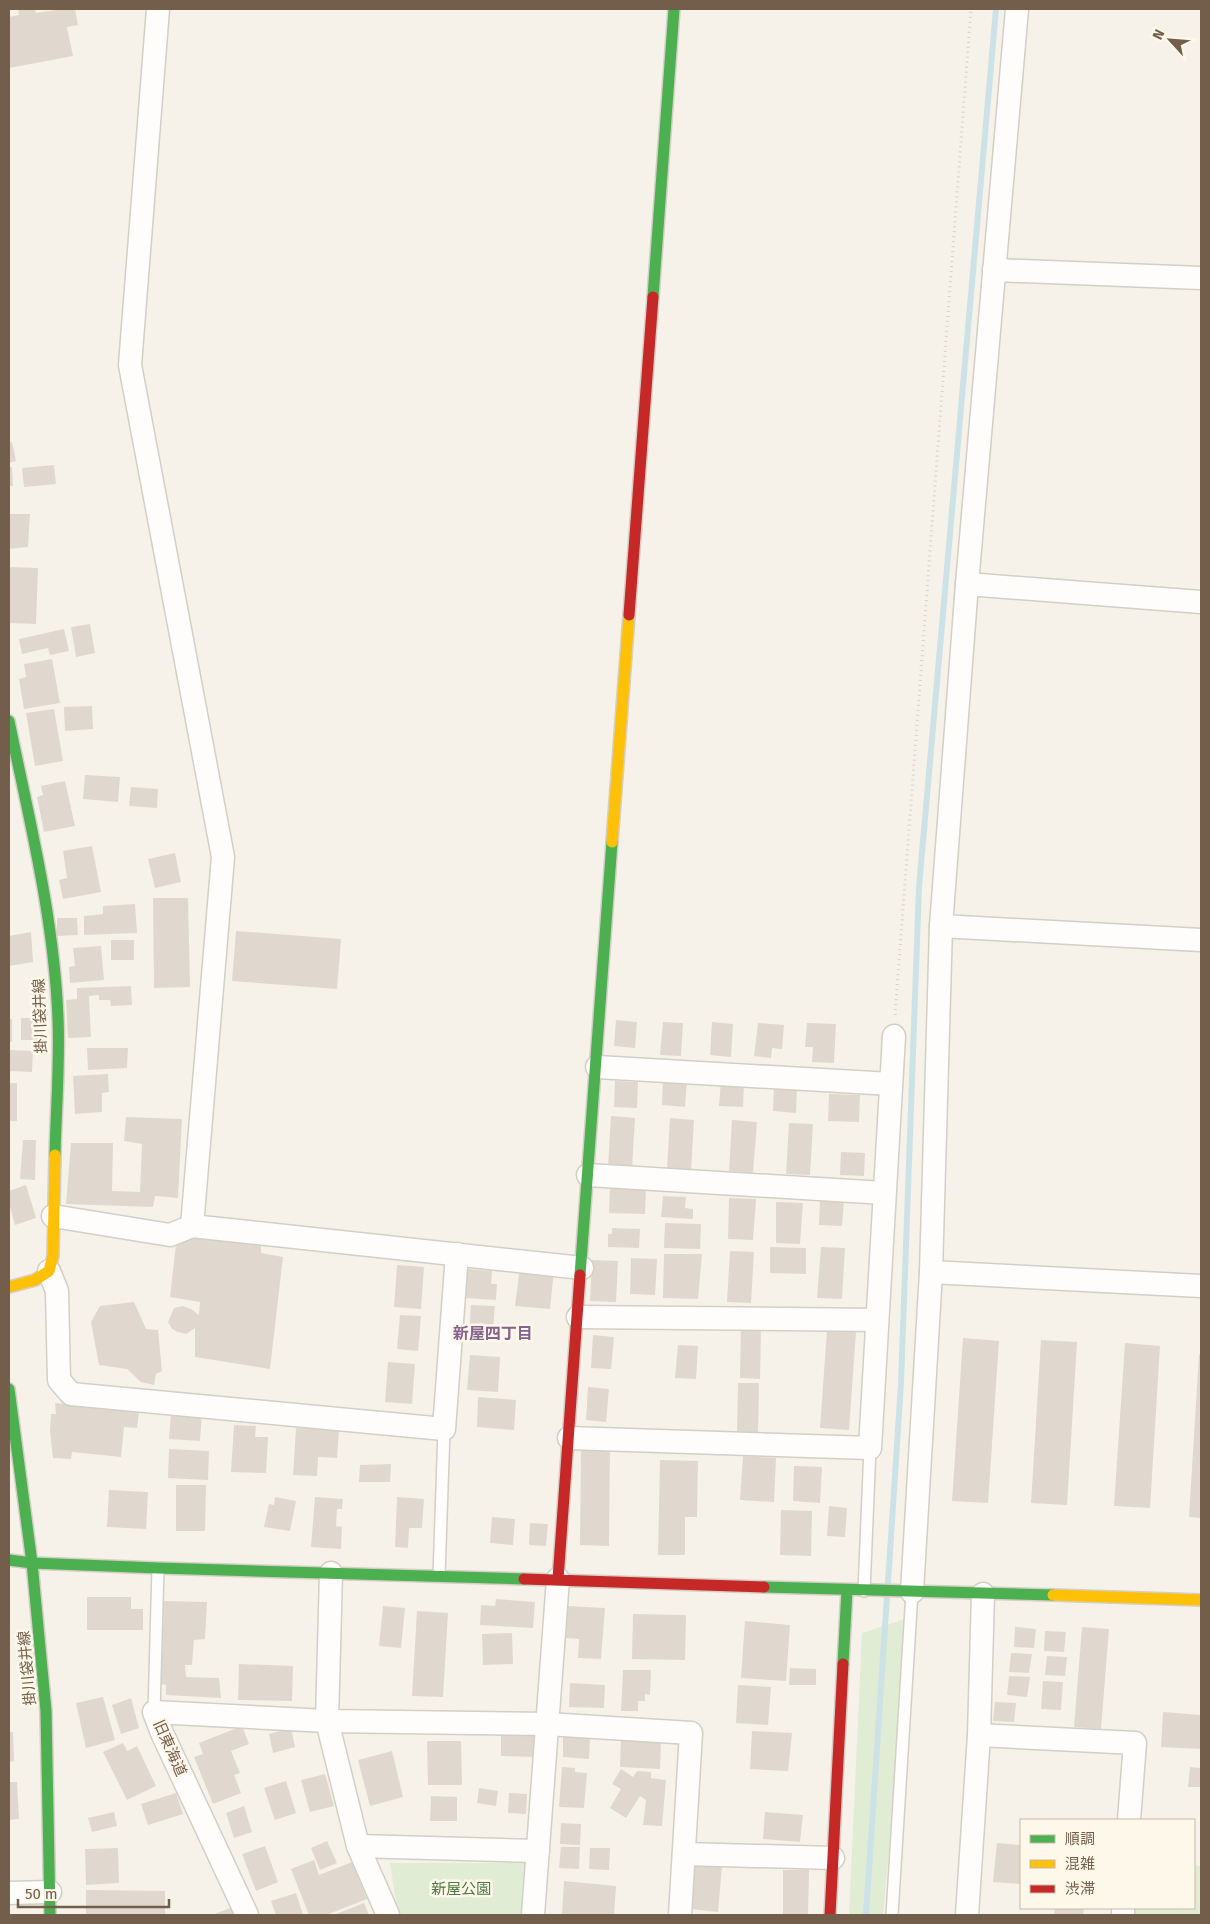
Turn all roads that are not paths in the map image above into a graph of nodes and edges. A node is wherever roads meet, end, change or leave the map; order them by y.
1 (158, 9) edge
2 (674, 9) edge
3 (1017, 9) edge
4 (994, 270) junction
5 (1201, 278) edge
6 (967, 584) junction
7 (1201, 602) edge
8 (9, 721) edge
9 (941, 926) junction
10 (1201, 940) edge
11 (894, 1036) road end
12 (596, 1068) junction
13 (891, 1084) junction
14 (588, 1175) junction
15 (884, 1193) junction
16 (53, 1216) junction
17 (192, 1226) junction
18 (456, 1254) junction
19 (582, 1268) junction
20 (49, 1271) junction
21 (931, 1272) junction
22 (1201, 1286) edge
23 (9, 1287) edge
24 (578, 1317) junction
25 (877, 1320) junction
26 (9, 1389) edge
27 (444, 1428) junction
28 (569, 1438) junction
29 (870, 1448) junction
30 (9, 1560) edge
31 (32, 1563) junction
32 (158, 1568) junction
33 (331, 1573) junction
34 (439, 1576) junction
35 (558, 1579) junction
36 (847, 1590) junction
37 (868, 1591) junction
38 (907, 1592) junction
39 (983, 1594) junction
40 (1201, 1600) edge
41 (154, 1712) junction
42 (327, 1721) junction
43 (547, 1724) junction
44 (979, 1735) junction
45 (1130, 1819) edge
46 (358, 1846) junction
47 (538, 1851) junction
48 (684, 1854) junction
49 (833, 1858) junction
50 (50, 1892) junction
51 (9, 1893) edge
52 (50, 1915) edge
53 (247, 1915) edge
54 (388, 1915) edge
55 (533, 1915) edge
56 (680, 1915) edge
57 (830, 1915) edge
58 (892, 1915) edge
59 (967, 1915) edge

1 - 17 street
2 - 12 street
3 - 4 street
4 - 5 street
4 - 6 street
6 - 7 street
6 - 9 street
8 - 16 street, 掛川袋井線
9 - 10 street
9 - 21 street
11 - 13 street
12 - 13 street
12 - 14 street
13 - 15 street
14 - 15 street
14 - 19 street
15 - 25 street
16 - 17 street
16 - 20 street, 掛川袋井線
17 - 18 street
18 - 19 street
18 - 27 street
19 - 24 street
20 - 23 street
20 - 27 street
21 - 22 street
21 - 38 street
24 - 25 street
24 - 28 street
25 - 29 street
26 - 31 street, 掛川袋井線
27 - 34 lane
28 - 29 street
28 - 35 street
29 - 37 lane
30 - 31 street
31 - 32 street
31 - 50 street, 掛川袋井線
32 - 33 street
32 - 41 lane, 旧東海道
33 - 34 street
33 - 42 street
34 - 35 street
35 - 36 street
35 - 43 street
36 - 37 street
36 - 49 street
37 - 38 street
38 - 39 street
38 - 58 lane
39 - 40 street
39 - 44 street
41 - 42 street
41 - 53 street, 旧東海道
42 - 43 street
42 - 46 street
43 - 47 street
43 - 48 street
44 - 45 street
44 - 59 street
46 - 47 street
46 - 54 street
47 - 55 street
48 - 49 street
48 - 56 street
49 - 57 street
50 - 51 street
50 - 52 street, 掛川袋井線

